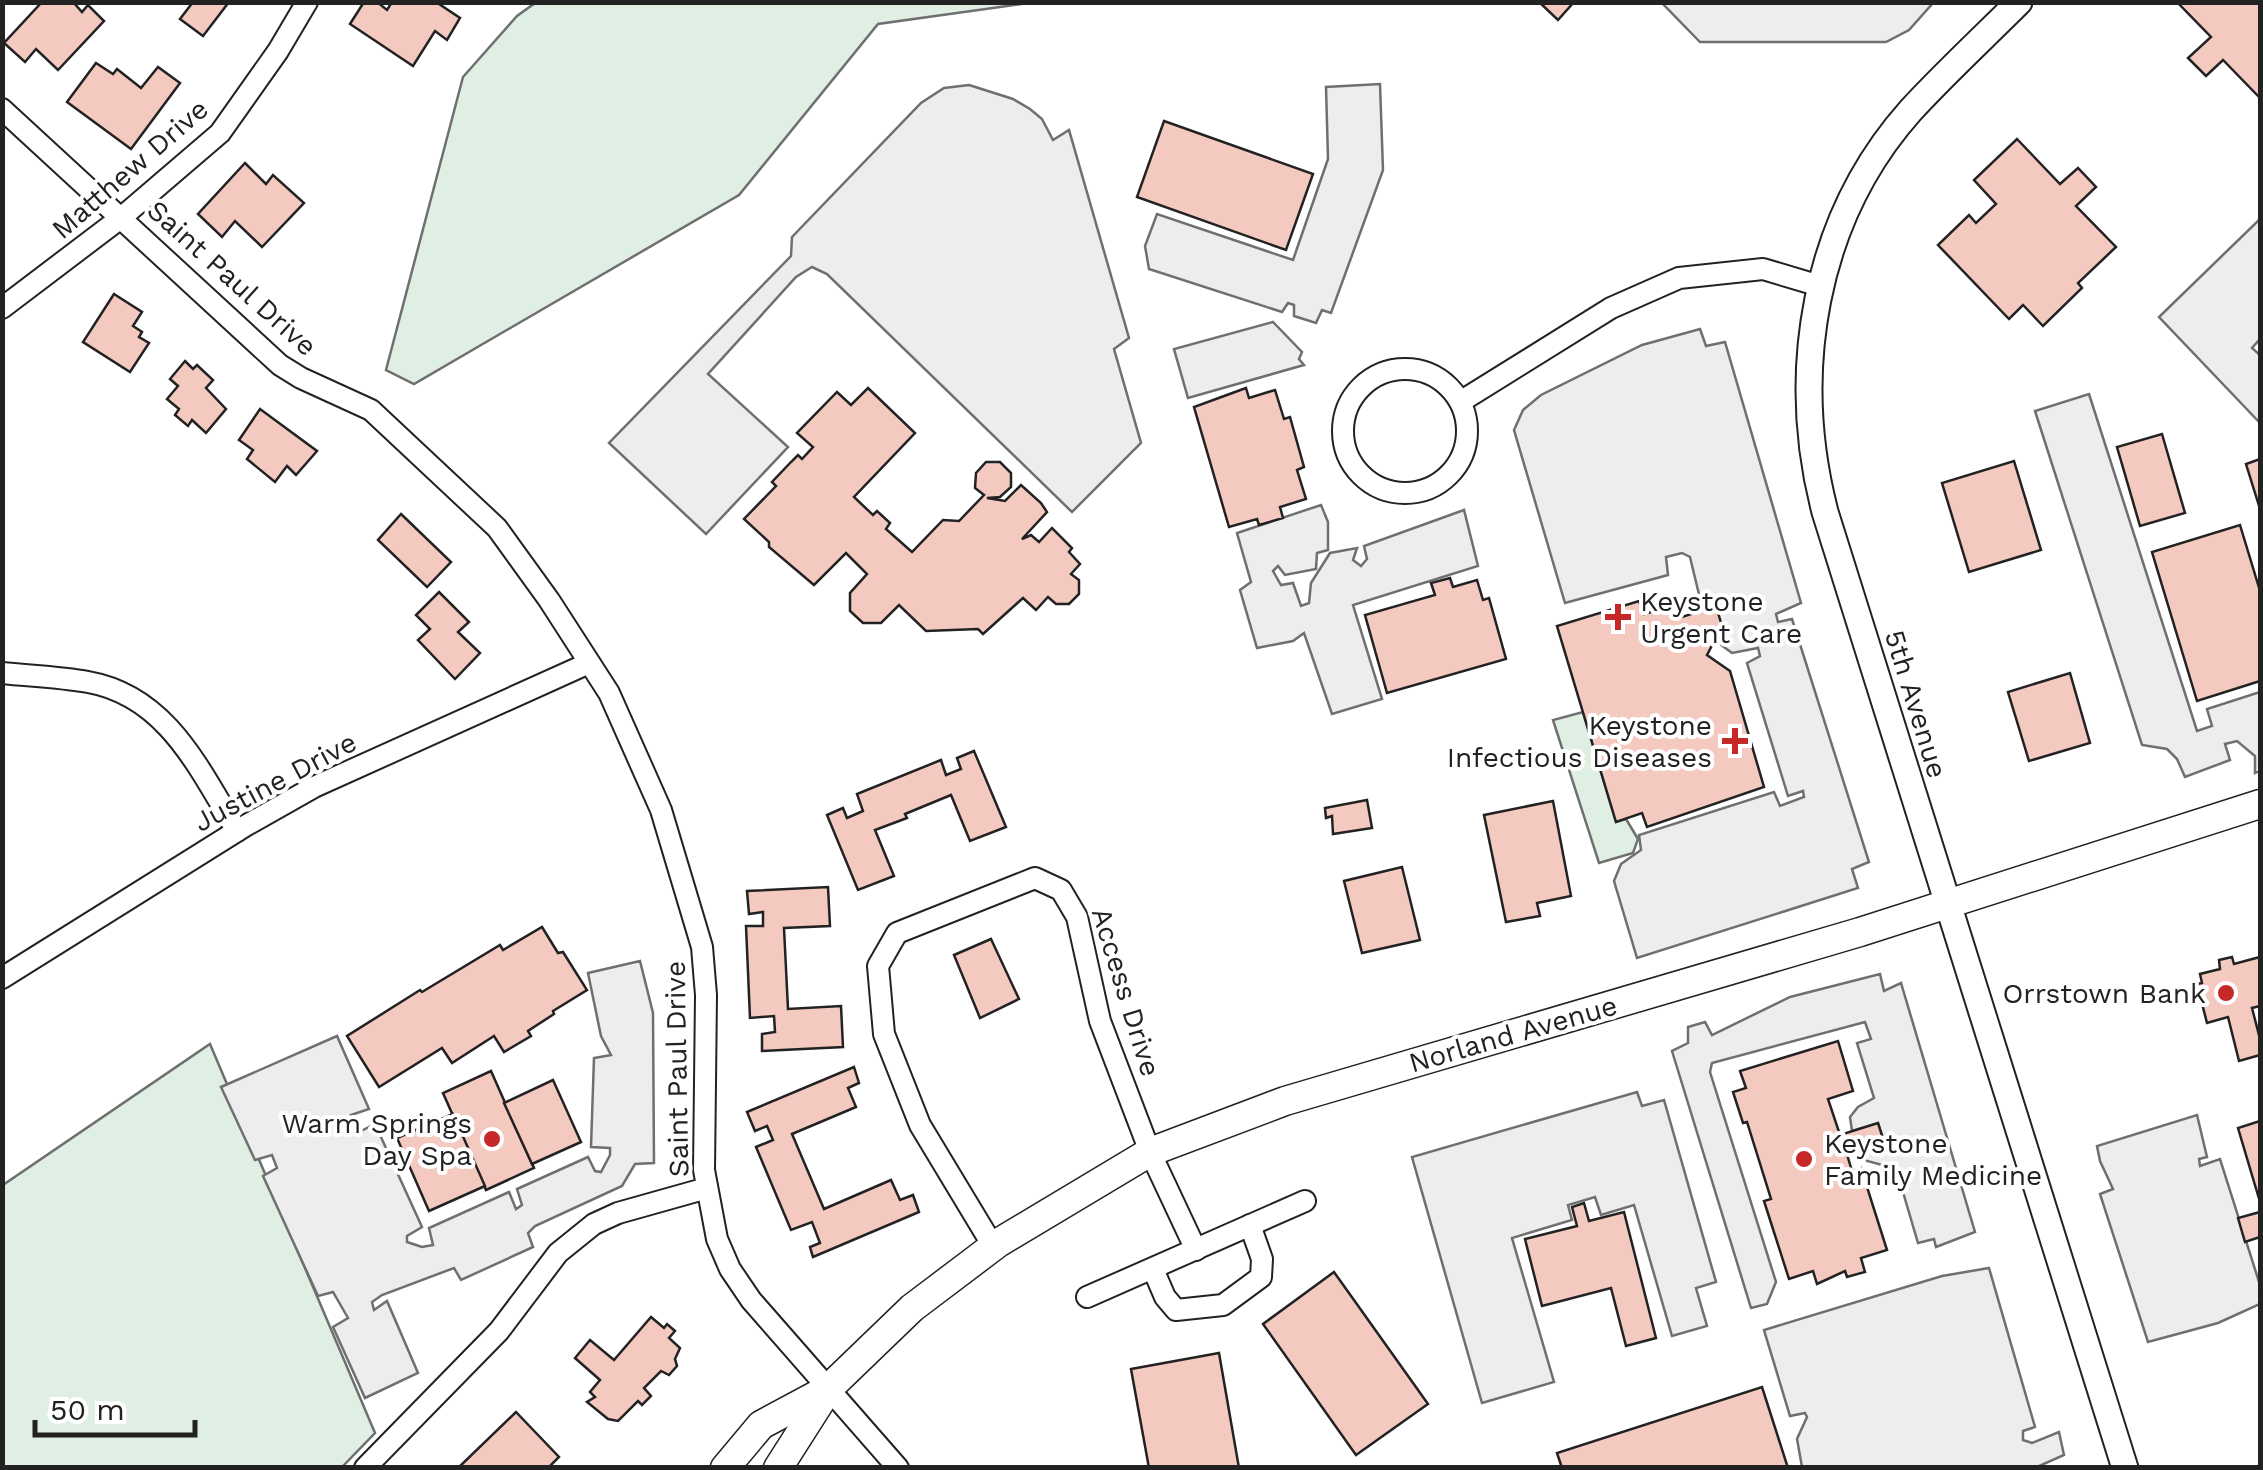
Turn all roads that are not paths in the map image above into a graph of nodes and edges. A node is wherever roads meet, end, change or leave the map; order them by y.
1 (307, 2) edge
2 (2019, 2) edge
3 (2, 109) edge
4 (122, 217) junction
5 (1820, 286) junction
6 (2, 308) edge
7 (1460, 402) junction
8 (590, 663) junction
9 (2, 673) edge
10 (2260, 804) edge
11 (237, 830) junction
12 (1946, 904) junction
13 (2, 978) edge
14 (1150, 1152) junction
15 (707, 1188) junction
16 (1305, 1200) dead end
17 (1250, 1225) junction
18 (993, 1246) junction
19 (1196, 1250) junction
20 (1153, 1269) junction
21 (1088, 1297) dead end
22 (829, 1388) junction
23 (365, 1468) edge
24 (726, 1468) edge
25 (778, 1468) edge
26 (898, 1468) edge
27 (2125, 1468) edge

1 - 4 street, Matthew Drive
2 - 5 street, 5th Avenue
3 - 4 street, Saint Paul Drive
4 - 6 street, Matthew Drive
4 - 8 street, Saint Paul Drive
5 - 7 street
5 - 12 street, 5th Avenue
7 - 7 street
8 - 11 street, Justine Drive
8 - 15 street, Saint Paul Drive
9 - 11 street
10 - 12 main road, Norland Avenue
11 - 13 street, Justine Drive
12 - 14 main road, Norland Avenue
12 - 27 street, 5th Avenue
14 - 18 main road, Norland Avenue
14 - 18 street, Access Drive
14 - 19 street, Access Drive
15 - 22 street, Saint Paul Drive
15 - 23 street
16 - 17 street
17 - 19 street
17 - 20 street
18 - 22 main road, Norland Avenue
19 - 20 street
20 - 21 street
22 - 24 main road, Norland Avenue
22 - 25 main road, Norland Avenue
22 - 26 street, Saint Paul Drive

